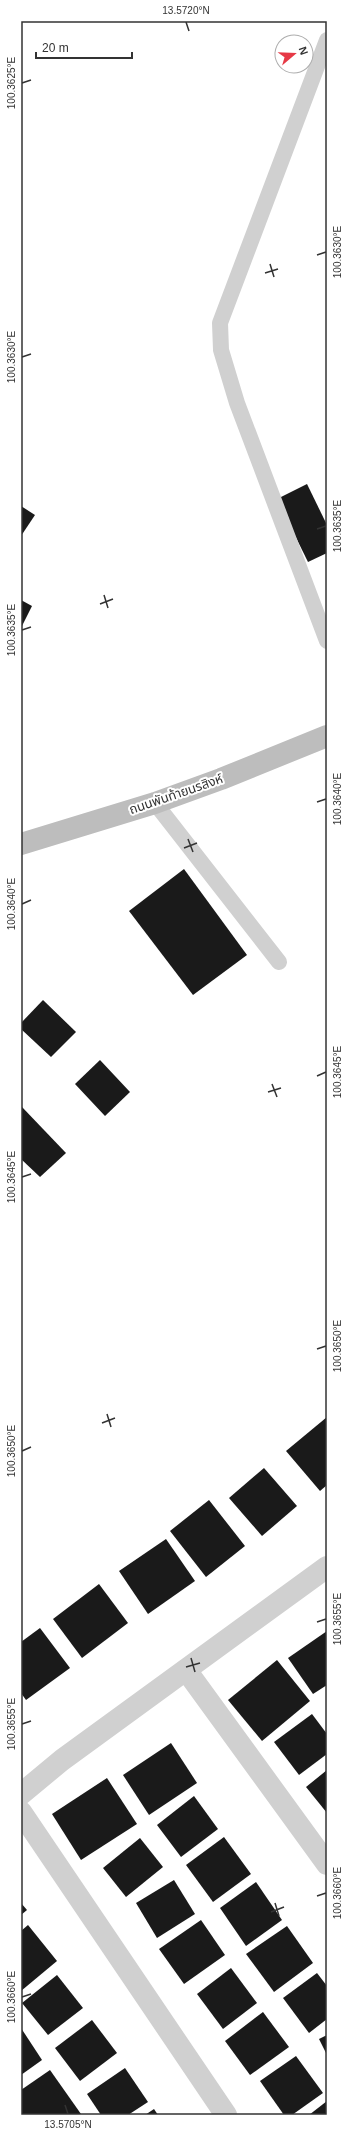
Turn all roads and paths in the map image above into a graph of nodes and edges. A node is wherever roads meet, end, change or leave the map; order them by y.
1 (327, 40) edge
2 (327, 641) edge
3 (327, 736) edge
4 (155, 803) junction
5 (21, 844) edge
6 (279, 962) dead end
7 (327, 1567) edge
8 (186, 1670) junction
9 (21, 1794) edge
10 (21, 1812) edge
11 (327, 1864) edge
12 (226, 2115) edge

1 - 2 lane
3 - 4 street, ถนนพันท้ายนรสิงห์
4 - 5 street, ถนนพันท้ายนรสิงห์
4 - 6 lane
7 - 8 street
8 - 9 street
8 - 11 street
10 - 12 street

